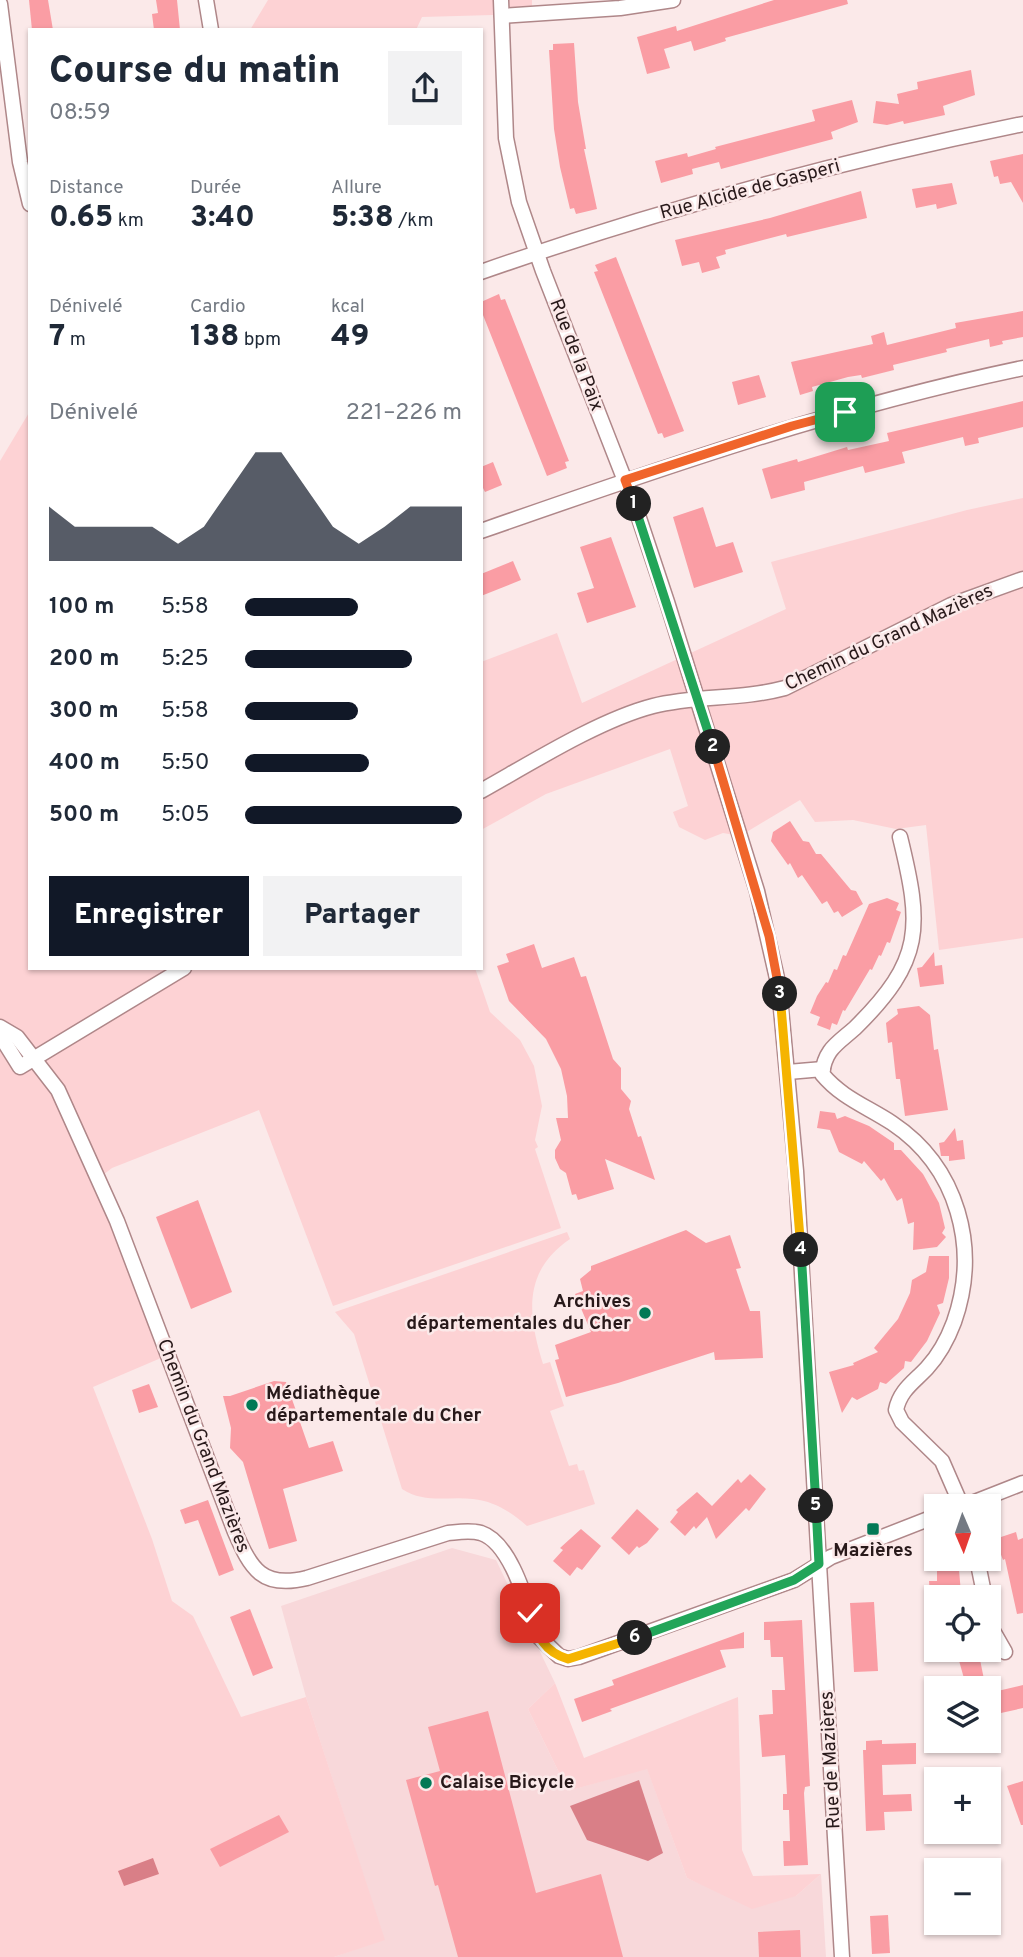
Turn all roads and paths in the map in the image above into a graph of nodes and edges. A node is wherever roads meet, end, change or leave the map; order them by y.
1 (206, 0) edge
2 (501, 0) edge
3 (673, 0) edge
4 (638, 3) edge
5 (0, 4) edge
6 (502, 16) junction
7 (211, 28) edge
8 (1023, 124) edge
9 (28, 196) edge
10 (537, 254) junction
11 (483, 271) edge
12 (1023, 368) edge
13 (625, 480) junction
14 (483, 530) edge
15 (1023, 579) edge
16 (699, 700) junction
17 (483, 789) edge
18 (900, 837) dead end
19 (181, 970) edge
20 (0, 1027) edge
21 (0, 1035) edge
22 (35, 1058) junction
23 (823, 1069) junction
24 (788, 1072) junction
25 (1023, 1483) edge
26 (956, 1494) edge
27 (995, 1494) edge
28 (924, 1520) edge
29 (819, 1564) junction
30 (1001, 1646) edge
31 (1004, 1652) dead end
32 (842, 1957) edge

1 - 7 street
2 - 6 street, Rue de la Paix
3 - 4 street
4 - 6 street
5 - 9 street
6 - 10 street, Rue de la Paix
8 - 10 street, Rue Alcide de Gasperi
10 - 11 street, Rue Alcide de Gasperi
10 - 13 street, Rue de la Paix
12 - 13 street
13 - 14 street
13 - 16 street, Rue de la Paix
15 - 16 street, Chemin du Grand Mazières
16 - 17 street, Chemin du Grand Mazières
16 - 24 street, Rue de la Paix
18 - 23 street
19 - 22 street
20 - 22 street, Chemin du Grand Mazières
21 - 22 street
22 - 29 street, Chemin du Grand Mazières
23 - 24 street
23 - 26 street
24 - 29 street, Rue de Mazières
25 - 27 street
28 - 29 street
29 - 32 street, Rue de Mazières
30 - 31 street

